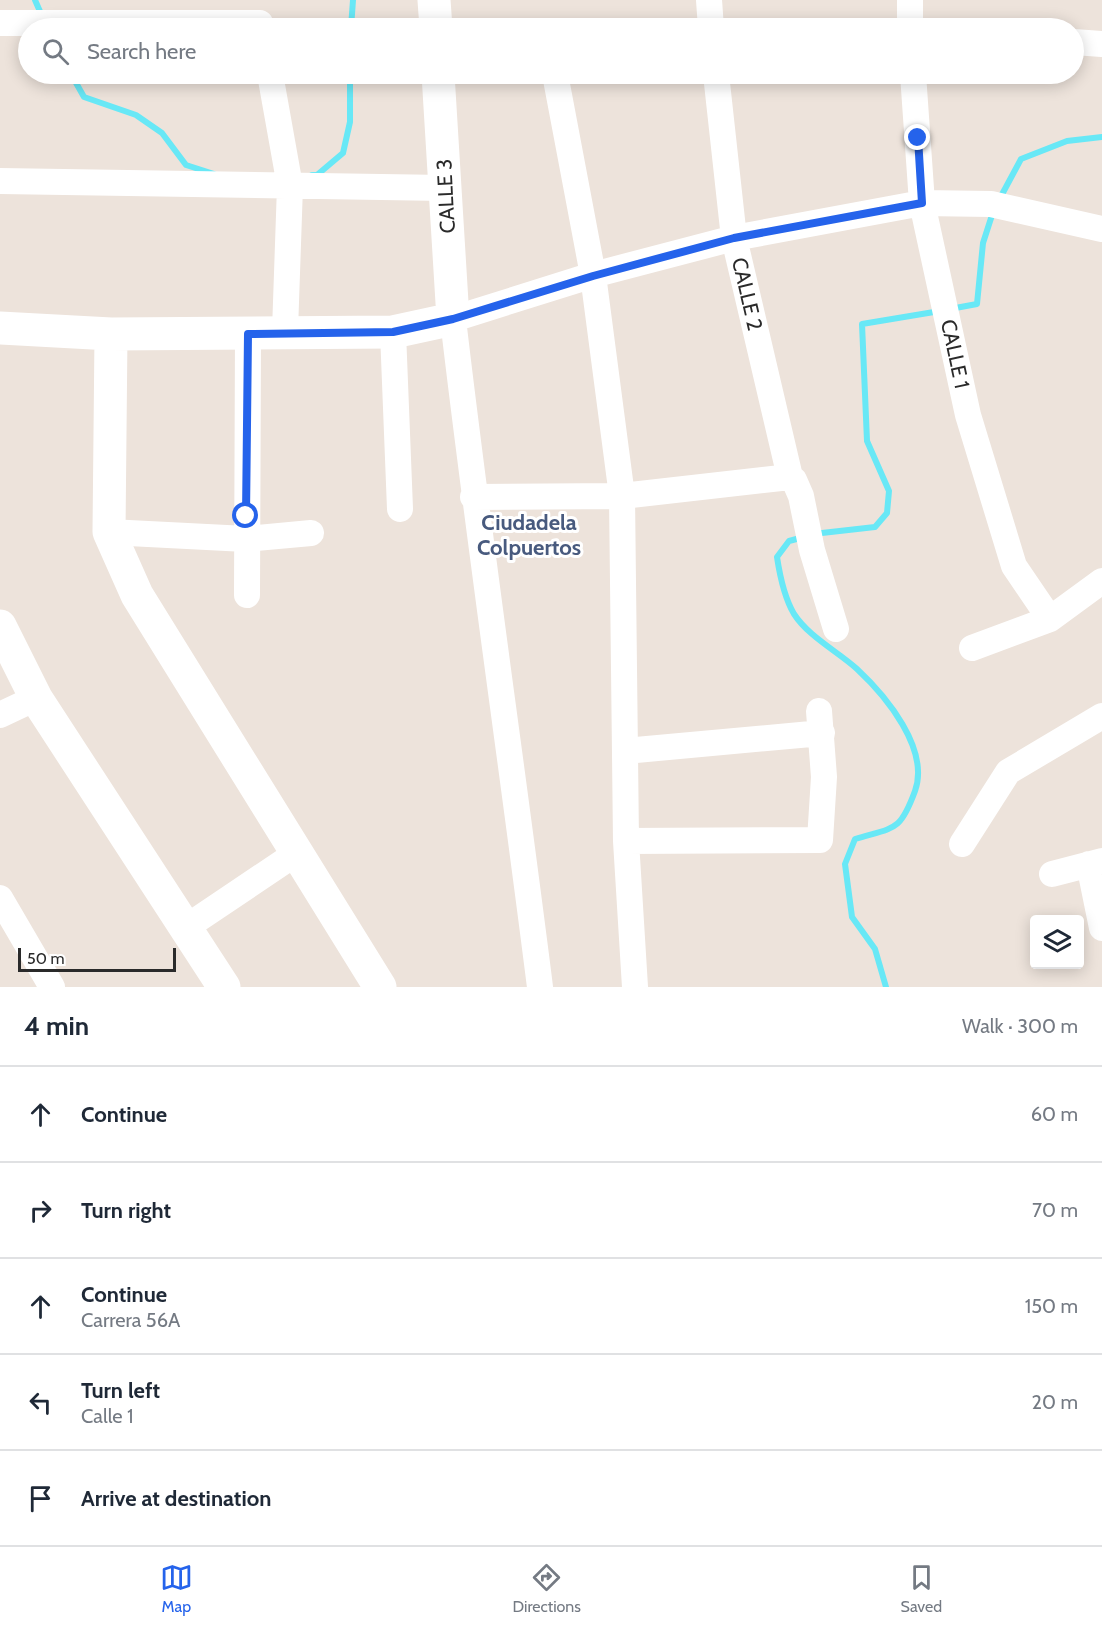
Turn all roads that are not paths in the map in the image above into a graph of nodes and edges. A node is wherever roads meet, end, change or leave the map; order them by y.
1 (434, 0) edge
2 (709, 0) edge
3 (910, 0) edge
4 (259, 17) edge
5 (226, 18) edge
6 (435, 18) edge
7 (710, 18) edge
8 (910, 18) edge
9 (0, 22) edge
10 (18, 23) edge
11 (1084, 43) edge
12 (1102, 44) edge
13 (272, 84) edge
14 (439, 84) edge
15 (557, 84) edge
16 (717, 84) edge
17 (914, 84) edge
18 (0, 181) edge
19 (290, 186) junction
20 (445, 188) junction
21 (922, 203) junction
22 (1102, 229) edge
23 (734, 238) junction
24 (593, 276) junction
25 (453, 319) junction
26 (0, 328) edge
27 (285, 332) junction
28 (393, 332) junction
29 (111, 334) junction
30 (248, 334) junction
31 (790, 477) junction
32 (622, 496) junction
33 (473, 497) junction
34 (400, 509) dead end
35 (109, 532) junction
36 (311, 533) dead end
37 (246, 539) junction
38 (1102, 581) edge
39 (247, 595) dead end
40 (1050, 619) junction
41 (0, 626) edge
42 (836, 629) dead end
43 (972, 648) dead end
44 (36, 698) junction
45 (0, 715) edge
46 (1102, 716) edge
47 (625, 751) junction
48 (626, 841) junction
49 (962, 844) dead end
50 (298, 852) junction
51 (1095, 863) edge
52 (1052, 874) dead end
53 (0, 898) edge
54 (185, 928) junction
55 (1102, 928) edge
56 (52, 987) edge
57 (224, 987) edge
58 (380, 987) edge
59 (540, 987) edge
60 (635, 987) edge

1 - 6 main road
2 - 7 street
3 - 8 street
4 - 5 street
9 - 10 street
11 - 12 street
13 - 19 street
14 - 20 main road, CALLE 3
15 - 24 street
16 - 23 street, CALLE 2
17 - 21 street, CALLE 1
18 - 19 street
19 - 20 street
19 - 27 street
20 - 25 main road, CALLE 3
21 - 22 street
21 - 23 street
21 - 40 street, CALLE 1
23 - 24 street
23 - 31 street, CALLE 2
24 - 25 street
24 - 32 street
25 - 28 main road
25 - 33 street
26 - 29 main road
27 - 28 main road
27 - 30 main road
28 - 34 street
29 - 30 main road
29 - 35 main road
30 - 37 street
31 - 32 street
31 - 42 street, CALLE 2
32 - 33 street
32 - 47 street
33 - 59 street
35 - 37 street
35 - 50 main road
36 - 37 street
37 - 39 street
38 - 40 street
40 - 43 street
41 - 44 main road
44 - 45 street
44 - 54 main road
46 - 49 street
47 - 48 street
47 - 48 street
48 - 60 street
50 - 54 street
50 - 58 main road
51 - 52 street
51 - 55 street
53 - 56 street
54 - 57 main road

